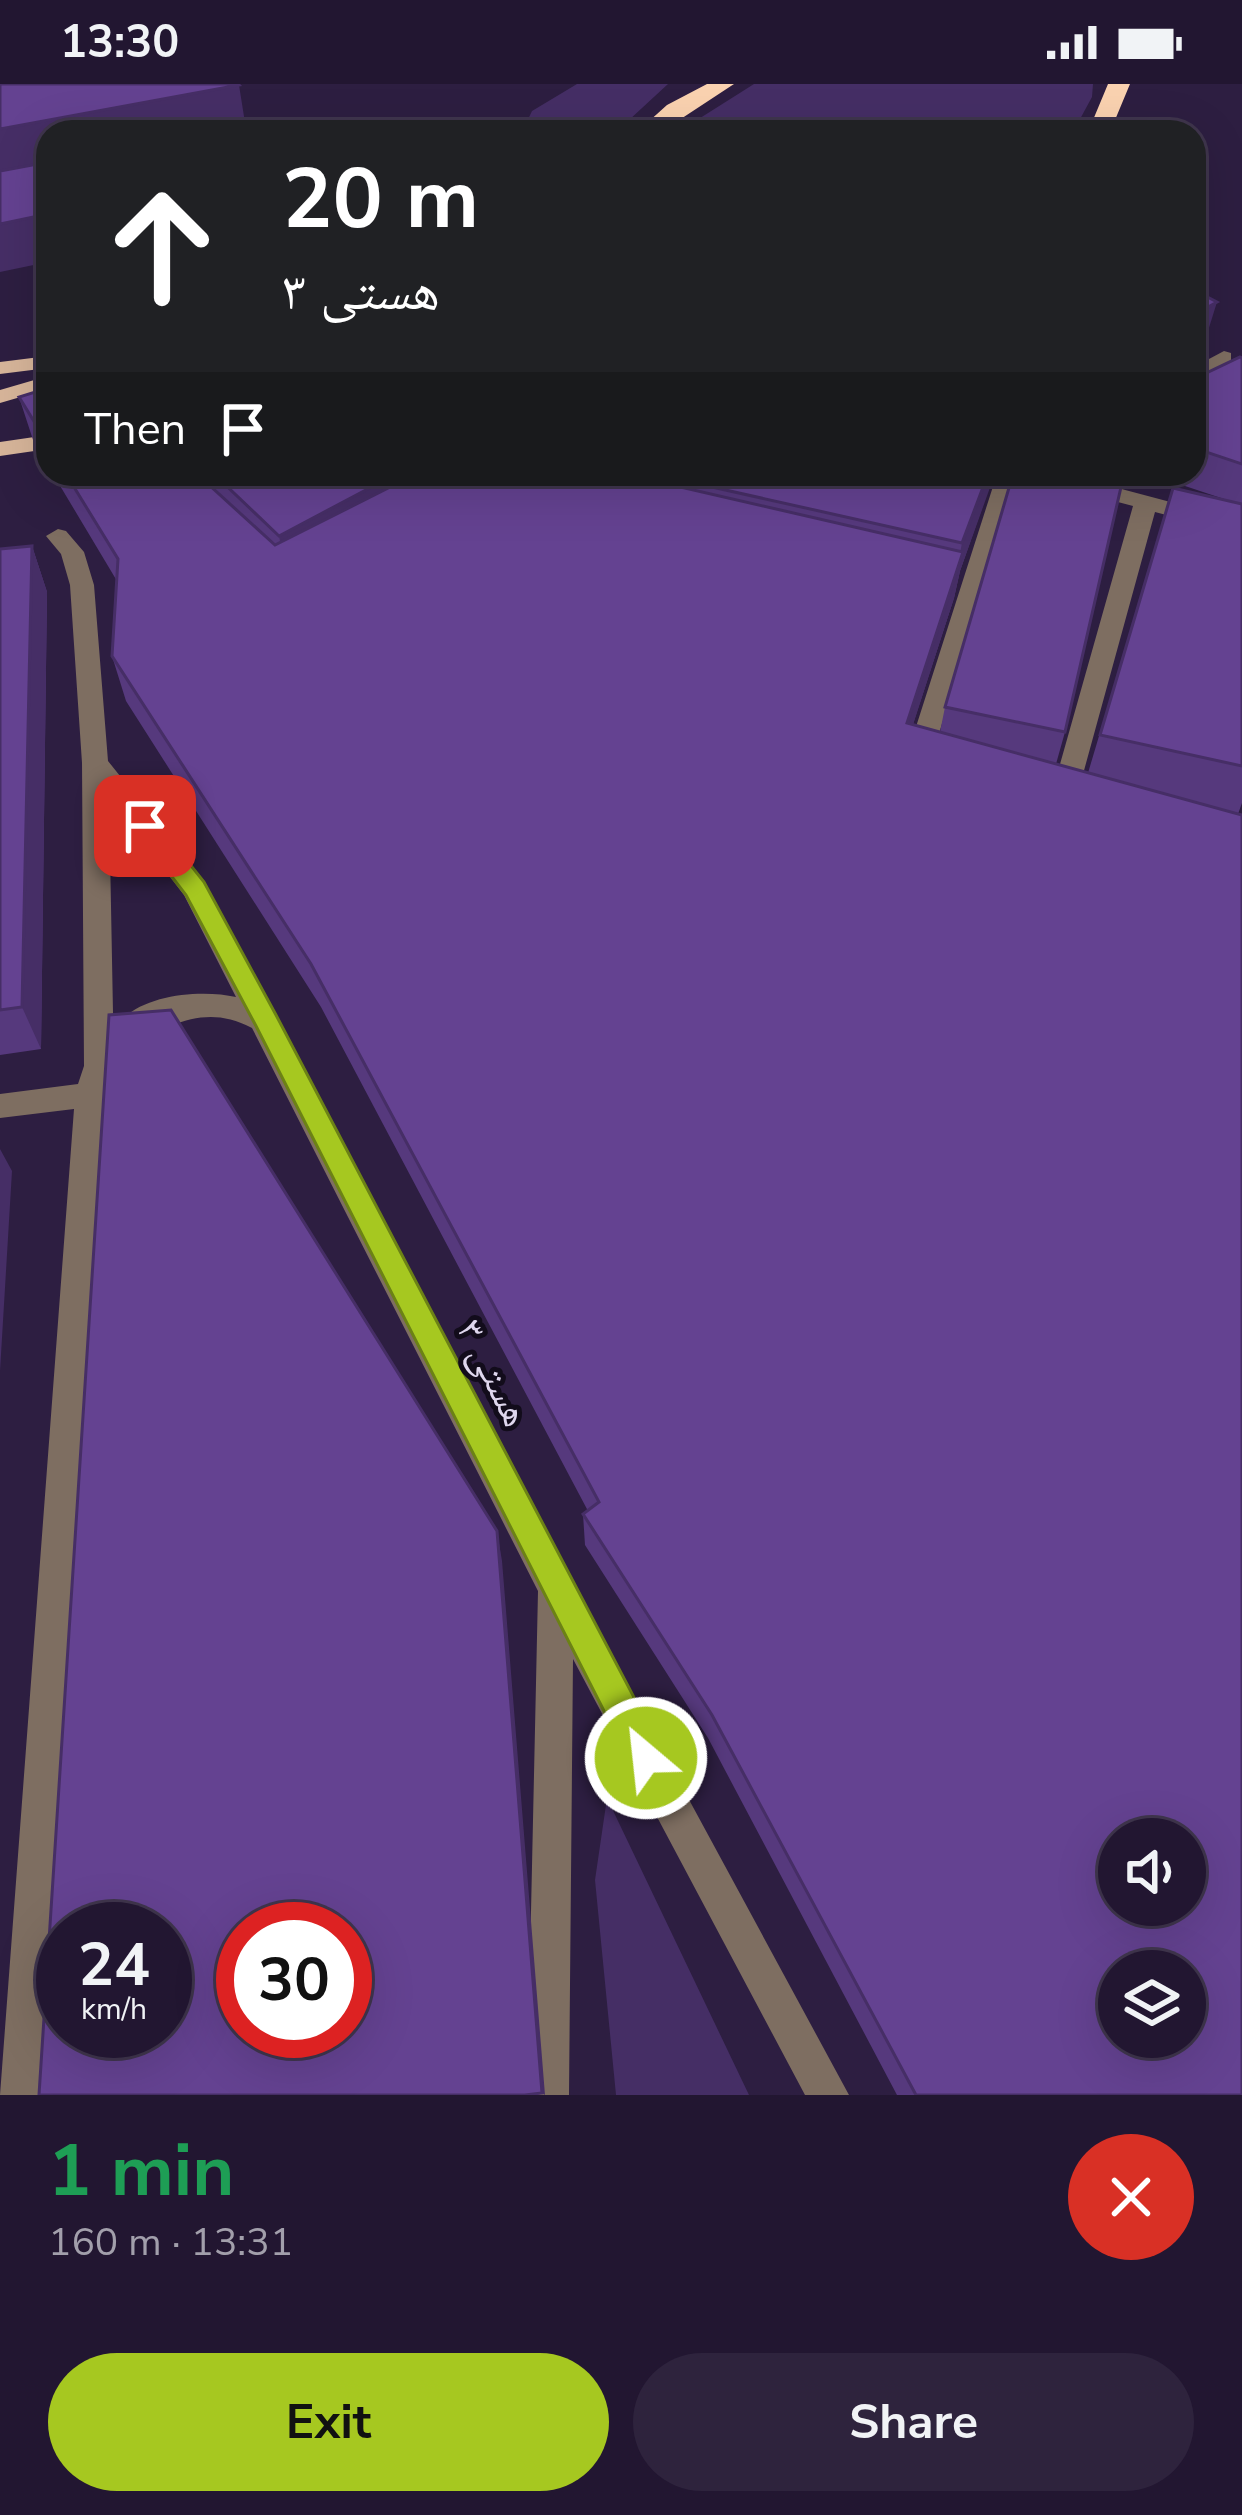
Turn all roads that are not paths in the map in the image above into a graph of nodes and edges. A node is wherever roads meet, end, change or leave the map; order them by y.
1 (723, 84) edge
2 (1119, 84) edge
3 (663, 120) edge
4 (1104, 120) edge
5 (1225, 357) dead end
6 (36, 364) edge
7 (0, 368) edge
8 (1206, 369) edge
9 (36, 386) edge
10 (0, 398) edge
11 (36, 444) edge
12 (0, 449) edge
13 (1004, 486) edge
14 (1085, 486) edge
15 (1146, 502) junction
16 (1242, 528) edge
17 (58, 536) dead end
18 (95, 763) junction
19 (961, 769) edge
20 (1065, 796) edge
21 (267, 1022) junction
22 (95, 1080) junction
23 (0, 1106) edge
24 (556, 1589) junction
25 (19, 2095) edge
26 (548, 2095) edge
27 (828, 2095) edge

1 - 3 highway
2 - 4 highway
5 - 8 street
6 - 7 main road
9 - 10 main road
11 - 12 main road
13 - 19 street
14 - 15 street
15 - 16 street
15 - 20 street
17 - 18 street
18 - 21 street, هستی ۳
18 - 22 street
21 - 22 street
21 - 24 street, هستی ۳
22 - 23 street
22 - 25 street
24 - 26 street, هستی ۳
24 - 27 street

